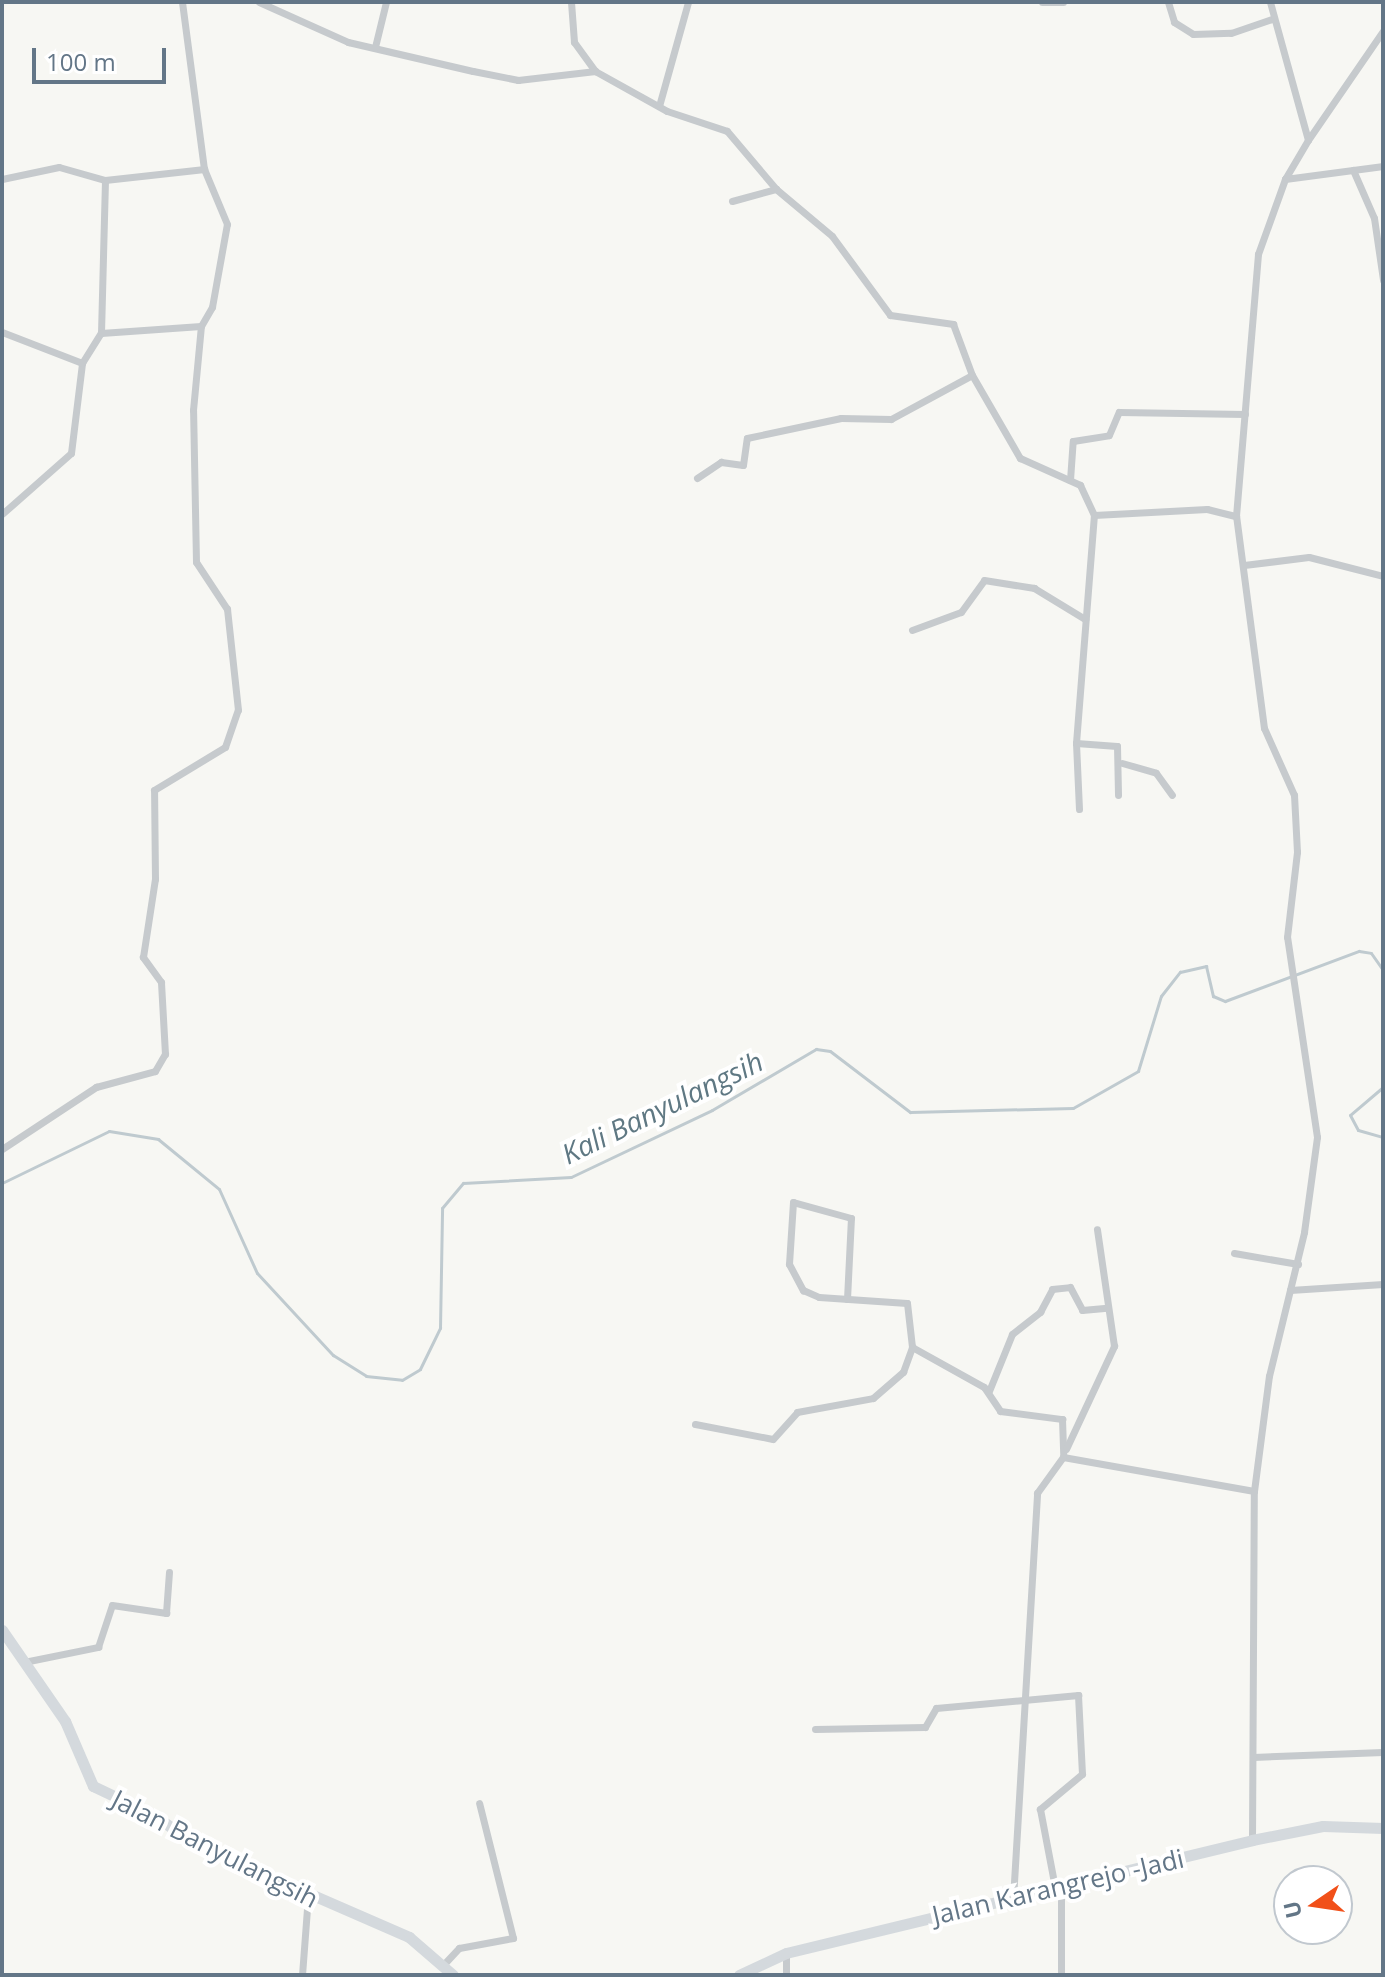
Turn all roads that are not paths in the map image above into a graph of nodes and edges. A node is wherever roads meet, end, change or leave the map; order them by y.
1 (182, 2) edge
2 (259, 2) edge
3 (386, 2) edge
4 (571, 2) edge
5 (688, 2) edge
6 (1042, 2) edge
7 (1063, 2) edge
8 (1168, 2) edge
9 (1270, 2) edge
10 (1272, 19) junction
11 (1383, 31) edge
12 (375, 47) junction
13 (595, 71) junction
14 (659, 106) junction
15 (1308, 140) junction
16 (1383, 166) edge
17 (204, 169) junction
18 (1353, 170) junction
19 (2, 179) edge
20 (1285, 179) junction
21 (105, 180) junction
22 (776, 189) junction
23 (732, 201) dead end
24 (1383, 280) edge
25 (201, 326) junction
26 (2, 332) edge
27 (101, 333) junction
28 (82, 363) junction
29 (972, 375) junction
30 (1245, 414) junction
31 (697, 478) dead end
32 (1070, 480) junction
33 (2, 514) edge
34 (1094, 515) junction
35 (1236, 516) junction
36 (1244, 565) junction
37 (1383, 576) edge
38 (1085, 619) junction
39 (912, 630) dead end
40 (1076, 743) junction
41 (1122, 763) junction
42 (1118, 795) dead end
43 (1172, 795) dead end
44 (1079, 809) dead end
45 (2, 1149) edge
46 (1097, 1229) dead end
47 (1234, 1253) dead end
48 (1298, 1264) junction
49 (1383, 1284) edge
50 (1290, 1290) junction
51 (847, 1299) junction
52 (1107, 1308) junction
53 (912, 1347) junction
54 (989, 1391) junction
55 (695, 1424) dead end
56 (1064, 1454) junction
57 (1254, 1491) junction
58 (169, 1572) dead end
59 (2, 1630) edge
60 (24, 1662) junction
61 (1022, 1701) junction
62 (815, 1729) dead end
63 (1383, 1752) edge
64 (1253, 1757) junction
65 (479, 1803) dead end
66 (1383, 1828) edge
67 (1252, 1840) junction
68 (1058, 1890) junction
69 (308, 1896) junction
70 (1013, 1901) junction
71 (786, 1953) junction
72 (444, 1964) junction
73 (302, 1975) edge
74 (453, 1975) edge
75 (739, 1975) edge
76 (786, 1975) edge
77 (1061, 1975) edge

1 - 17 street
2 - 12 street
3 - 12 street
4 - 13 street
5 - 14 street
6 - 7 street
8 - 10 street
9 - 10 street
10 - 15 street
11 - 15 street
12 - 13 street
13 - 14 street
14 - 22 street
15 - 20 street
16 - 18 street
17 - 21 street
17 - 25 street
18 - 20 street
18 - 24 street
19 - 21 street
20 - 30 street
21 - 27 street
22 - 23 street
22 - 29 street
25 - 27 street
25 - 45 street
26 - 28 street
27 - 28 street
28 - 33 street
29 - 31 street
29 - 32 street
30 - 32 street
30 - 35 street
32 - 34 street
34 - 35 street
34 - 38 street
35 - 36 street
36 - 37 street
36 - 48 street
38 - 39 street
38 - 40 street
40 - 41 street
40 - 44 street
41 - 42 street
41 - 43 street
46 - 52 street
47 - 48 street
48 - 50 street
49 - 50 street
50 - 57 street
51 - 51 street
51 - 53 street
52 - 54 street
52 - 56 street
53 - 54 street
53 - 55 street
54 - 56 street
56 - 57 street
56 - 61 street
57 - 64 street
58 - 60 street
59 - 60 street, Jalan Banyulangsih
60 - 69 street, Jalan Banyulangsih
61 - 62 street
61 - 68 street
61 - 70 street
63 - 64 street
64 - 67 street
65 - 72 street
66 - 67 street, Jalan Karangrejo -Jadi
67 - 68 street, Jalan Karangrejo -Jadi
68 - 70 street, Jalan Karangrejo -Jadi
68 - 77 street
69 - 72 street, Jalan Banyulangsih
69 - 73 street
70 - 71 street, Jalan Karangrejo -Jadi
71 - 75 street, Jalan Karangrejo -Jadi
71 - 76 street
72 - 74 street, Jalan Banyulangsih

